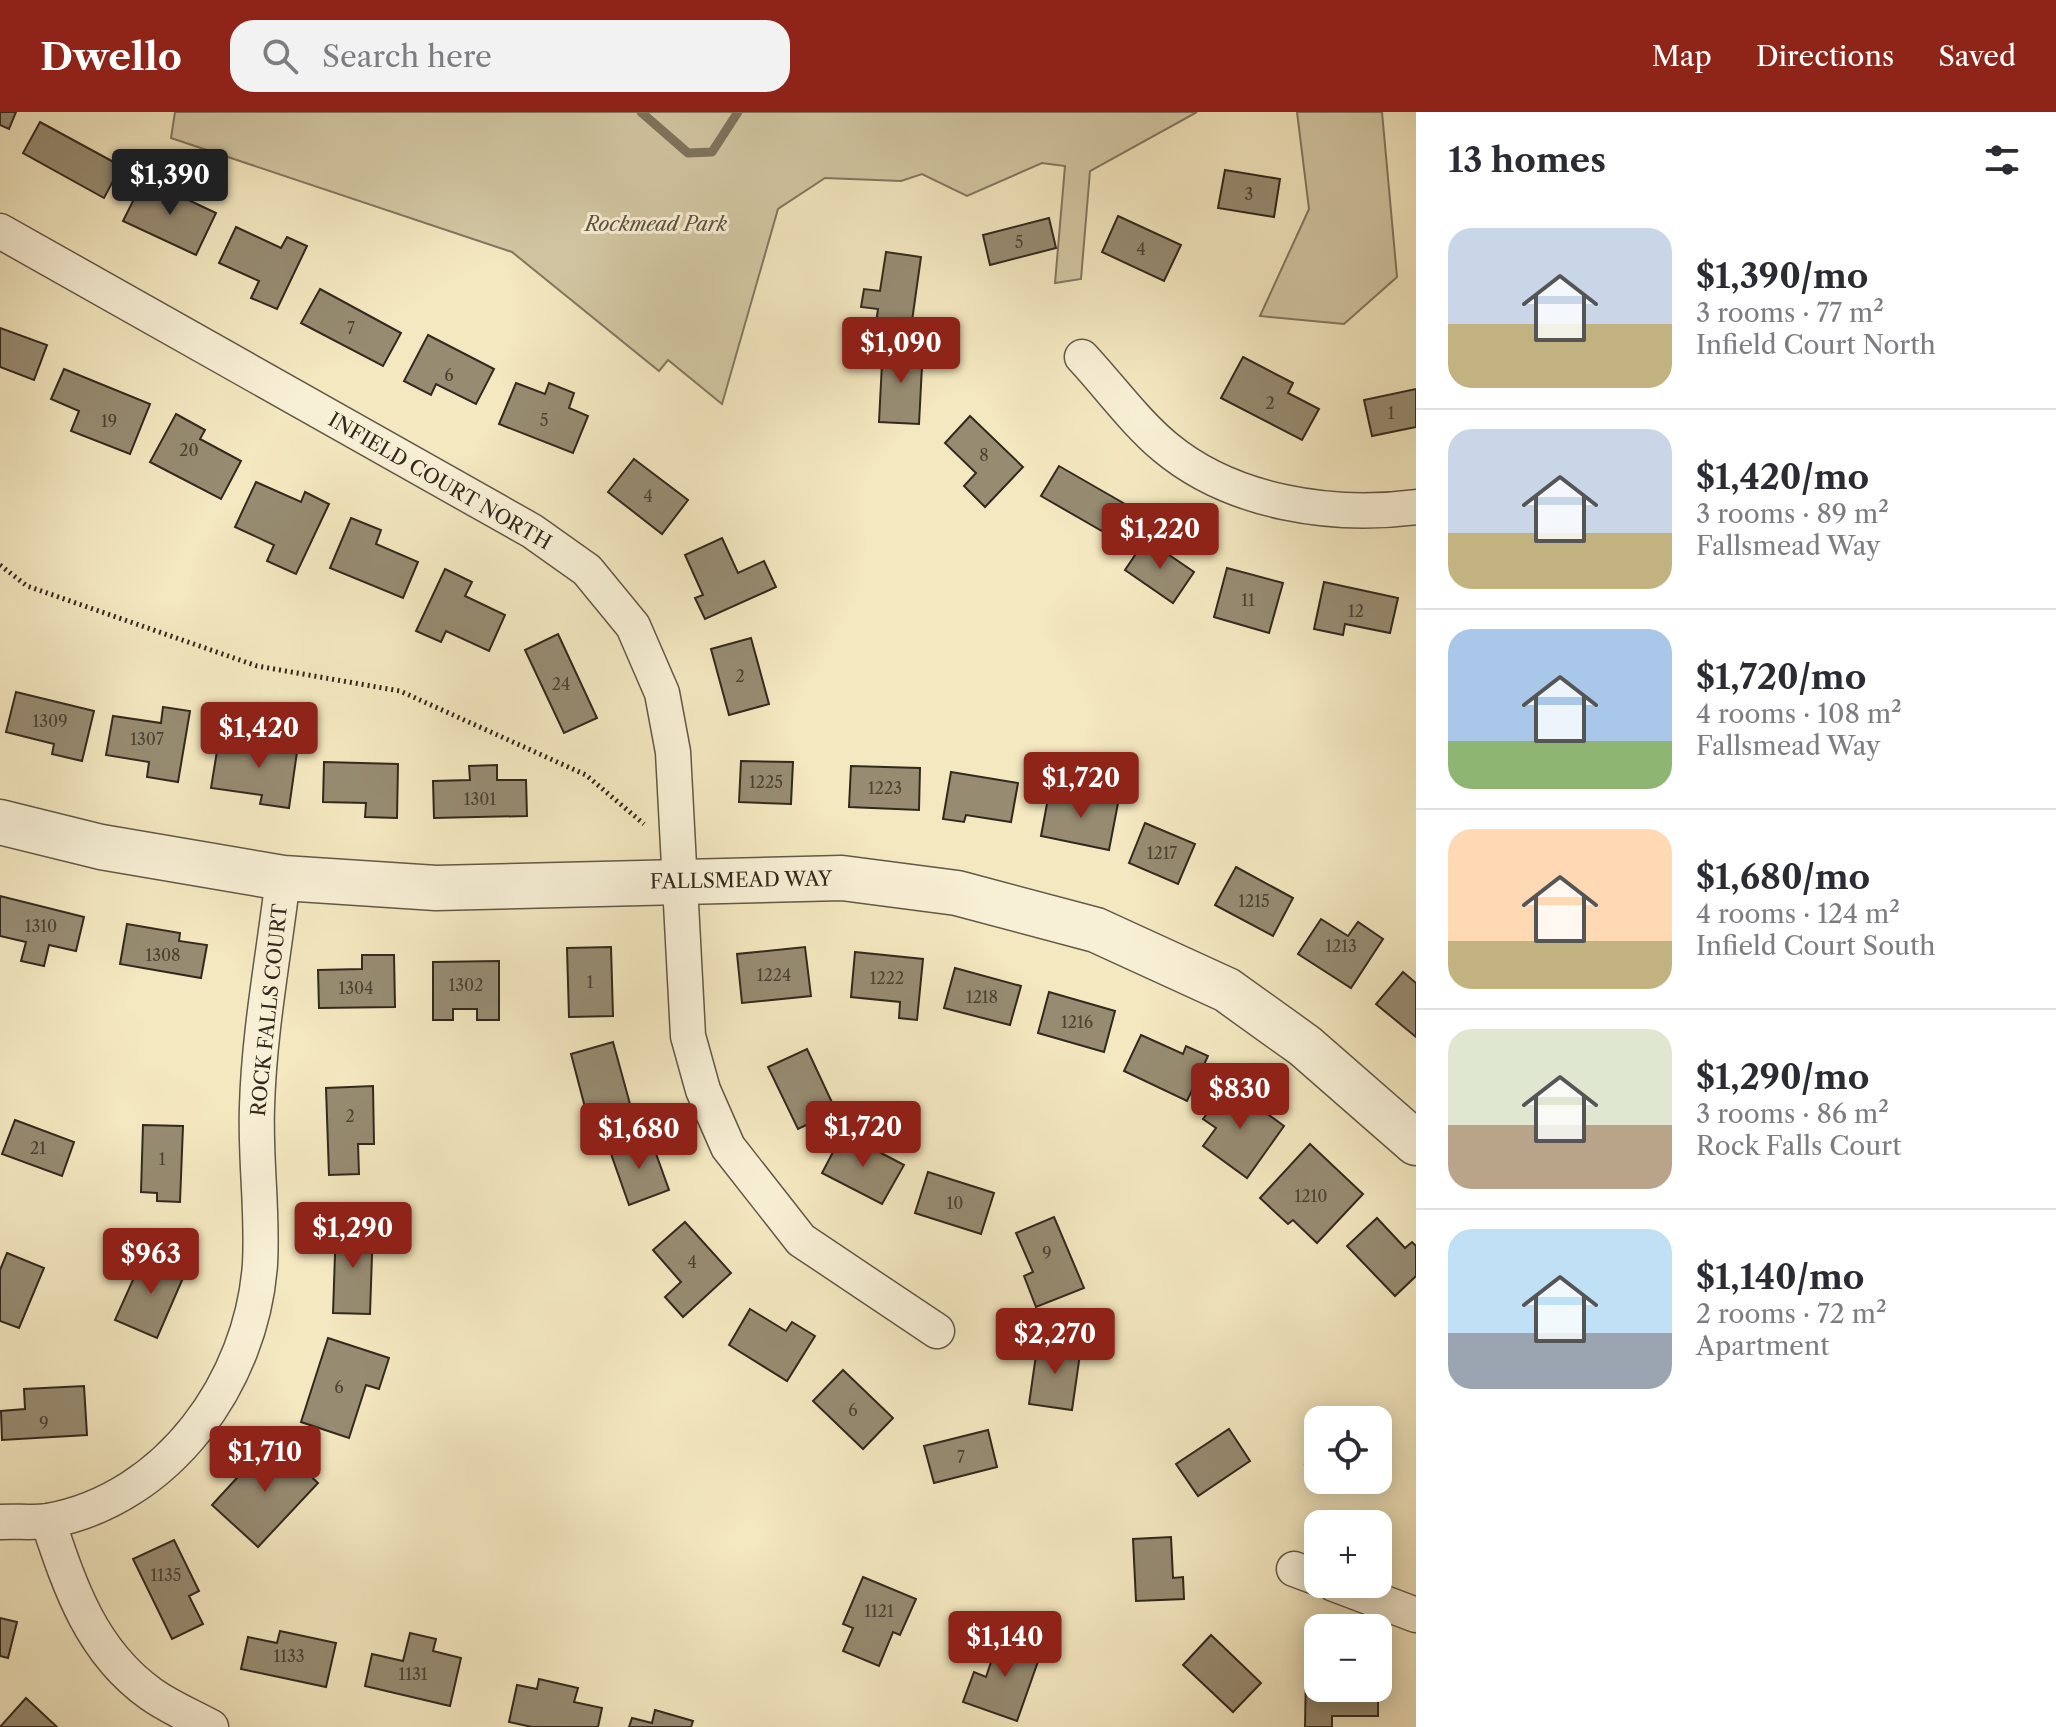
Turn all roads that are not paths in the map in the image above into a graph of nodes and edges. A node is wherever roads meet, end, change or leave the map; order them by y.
1 (0, 231) edge
2 (1082, 357) dead end
3 (1416, 507) edge
4 (0, 822) edge
5 (283, 878) junction
6 (680, 880) junction
7 (1416, 1143) edge
8 (937, 1331) dead end
9 (48, 1521) junction
10 (0, 1522) edge
11 (1371, 1598) edge
12 (1416, 1615) edge
13 (211, 1727) edge

1 - 6 street, INFIELD COURT NORTH
2 - 3 street
4 - 5 street, FALLSMEAD WAY
5 - 6 street, FALLSMEAD WAY
5 - 9 street, ROCK FALLS COURT
6 - 7 street, FALLSMEAD WAY
6 - 8 street, INFIELD COURT NORTH
9 - 10 street, ROCK FALLS COURT
9 - 13 street
11 - 12 street

